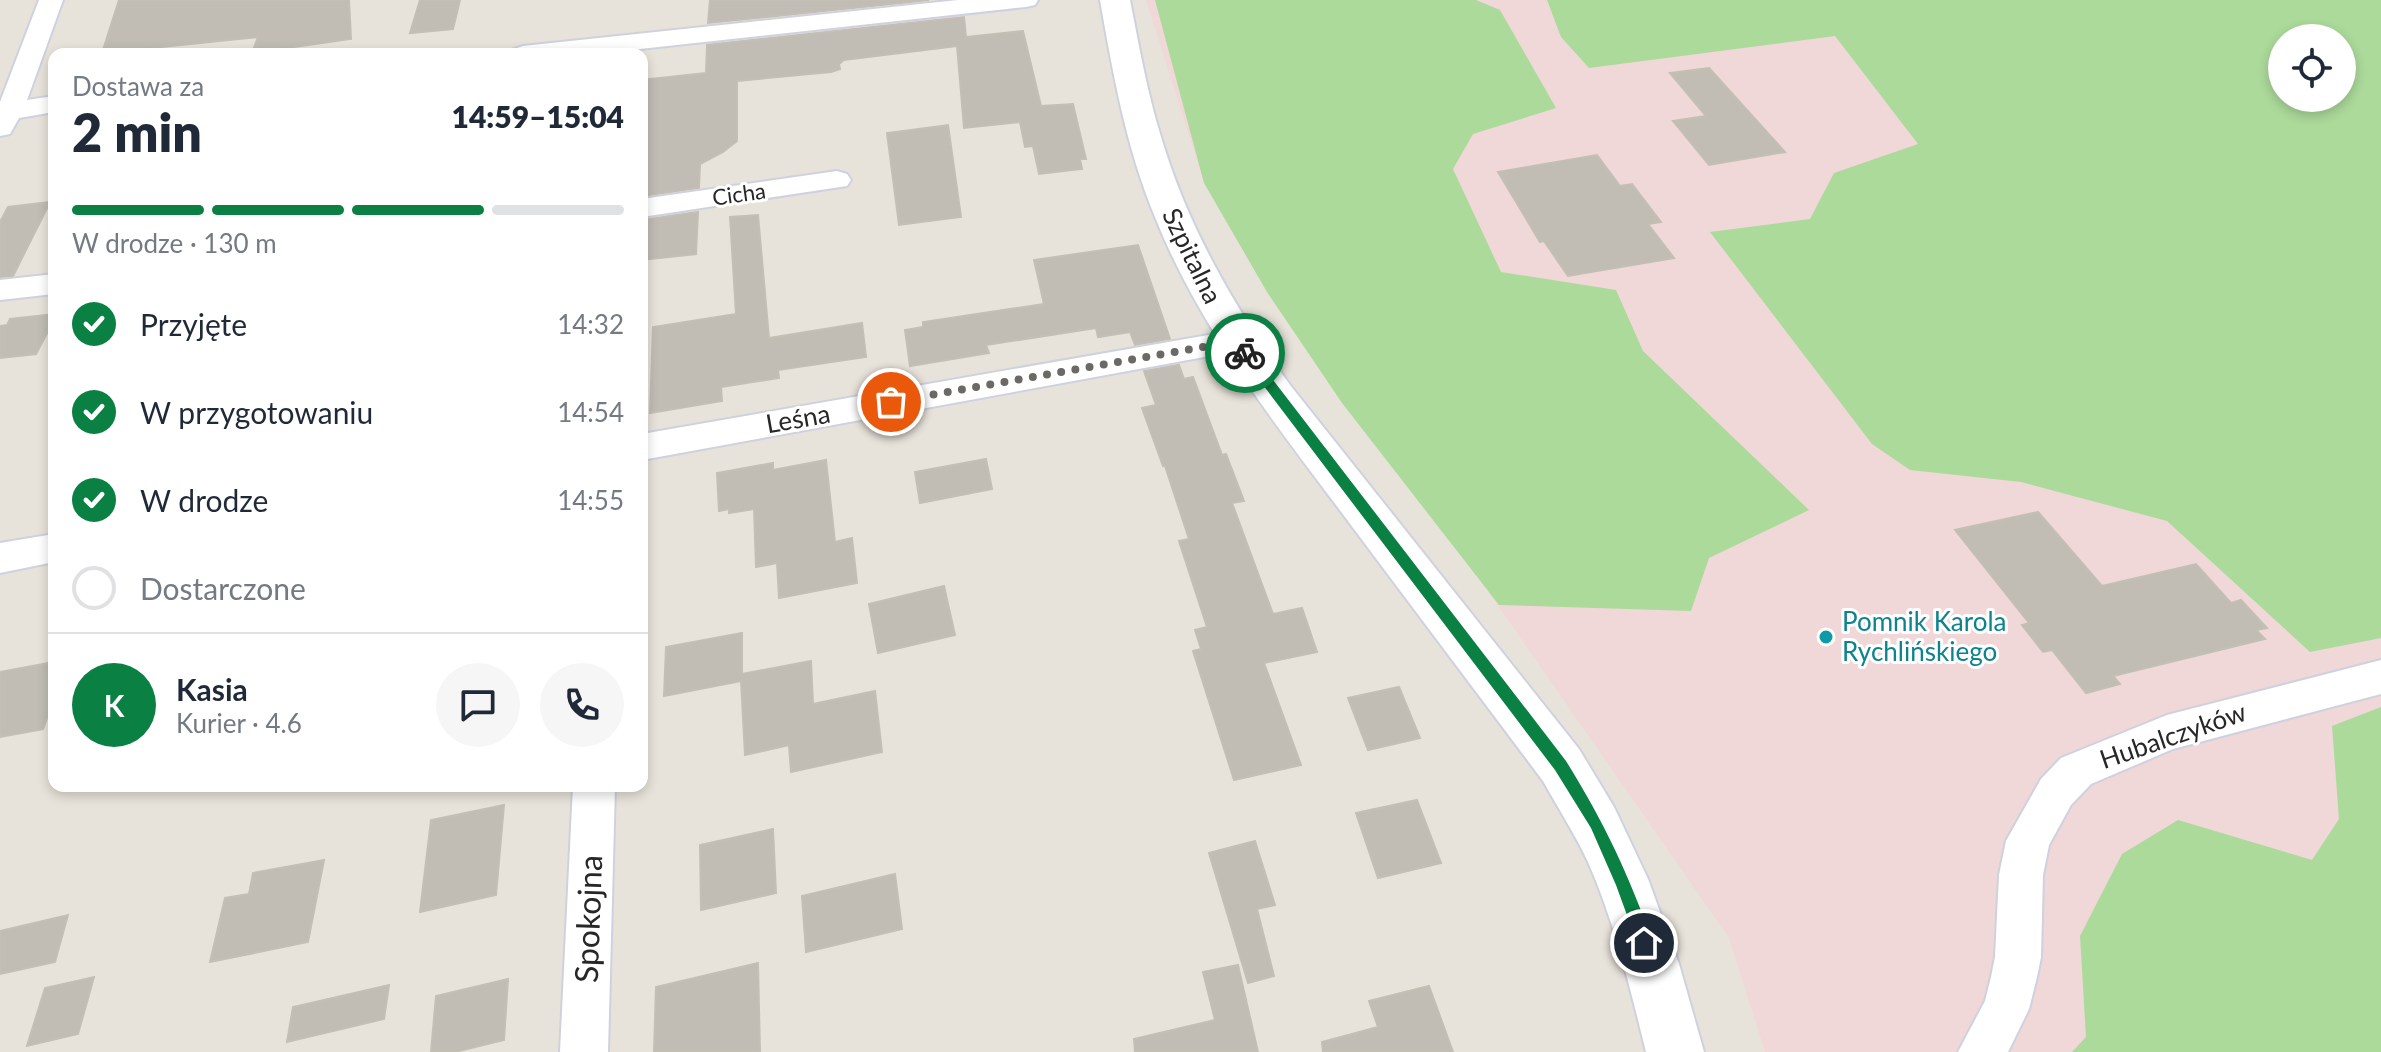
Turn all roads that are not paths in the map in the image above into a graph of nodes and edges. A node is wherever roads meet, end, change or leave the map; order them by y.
1 (51, 0) edge
2 (1026, 0) edge
3 (1115, 0) edge
4 (579, 48) edge
5 (48, 106) edge
6 (3, 117) edge
7 (837, 180) dead end
8 (648, 207) edge
9 (48, 285) edge
10 (0, 290) edge
11 (1237, 341) junction
12 (648, 446) edge
13 (48, 549) edge
14 (0, 558) edge
15 (2381, 677) edge
16 (594, 792) edge
17 (584, 1052) edge
18 (1675, 1052) edge
19 (1982, 1052) edge

1 - 6 street
2 - 4 street
3 - 11 street, Szpitalna
5 - 6 street
7 - 8 street, Cicha
9 - 10 street
11 - 12 street, Leśna
11 - 18 street, Szpitalna
13 - 14 street
15 - 19 street, Hubalczyków
16 - 17 street, Spokojna

